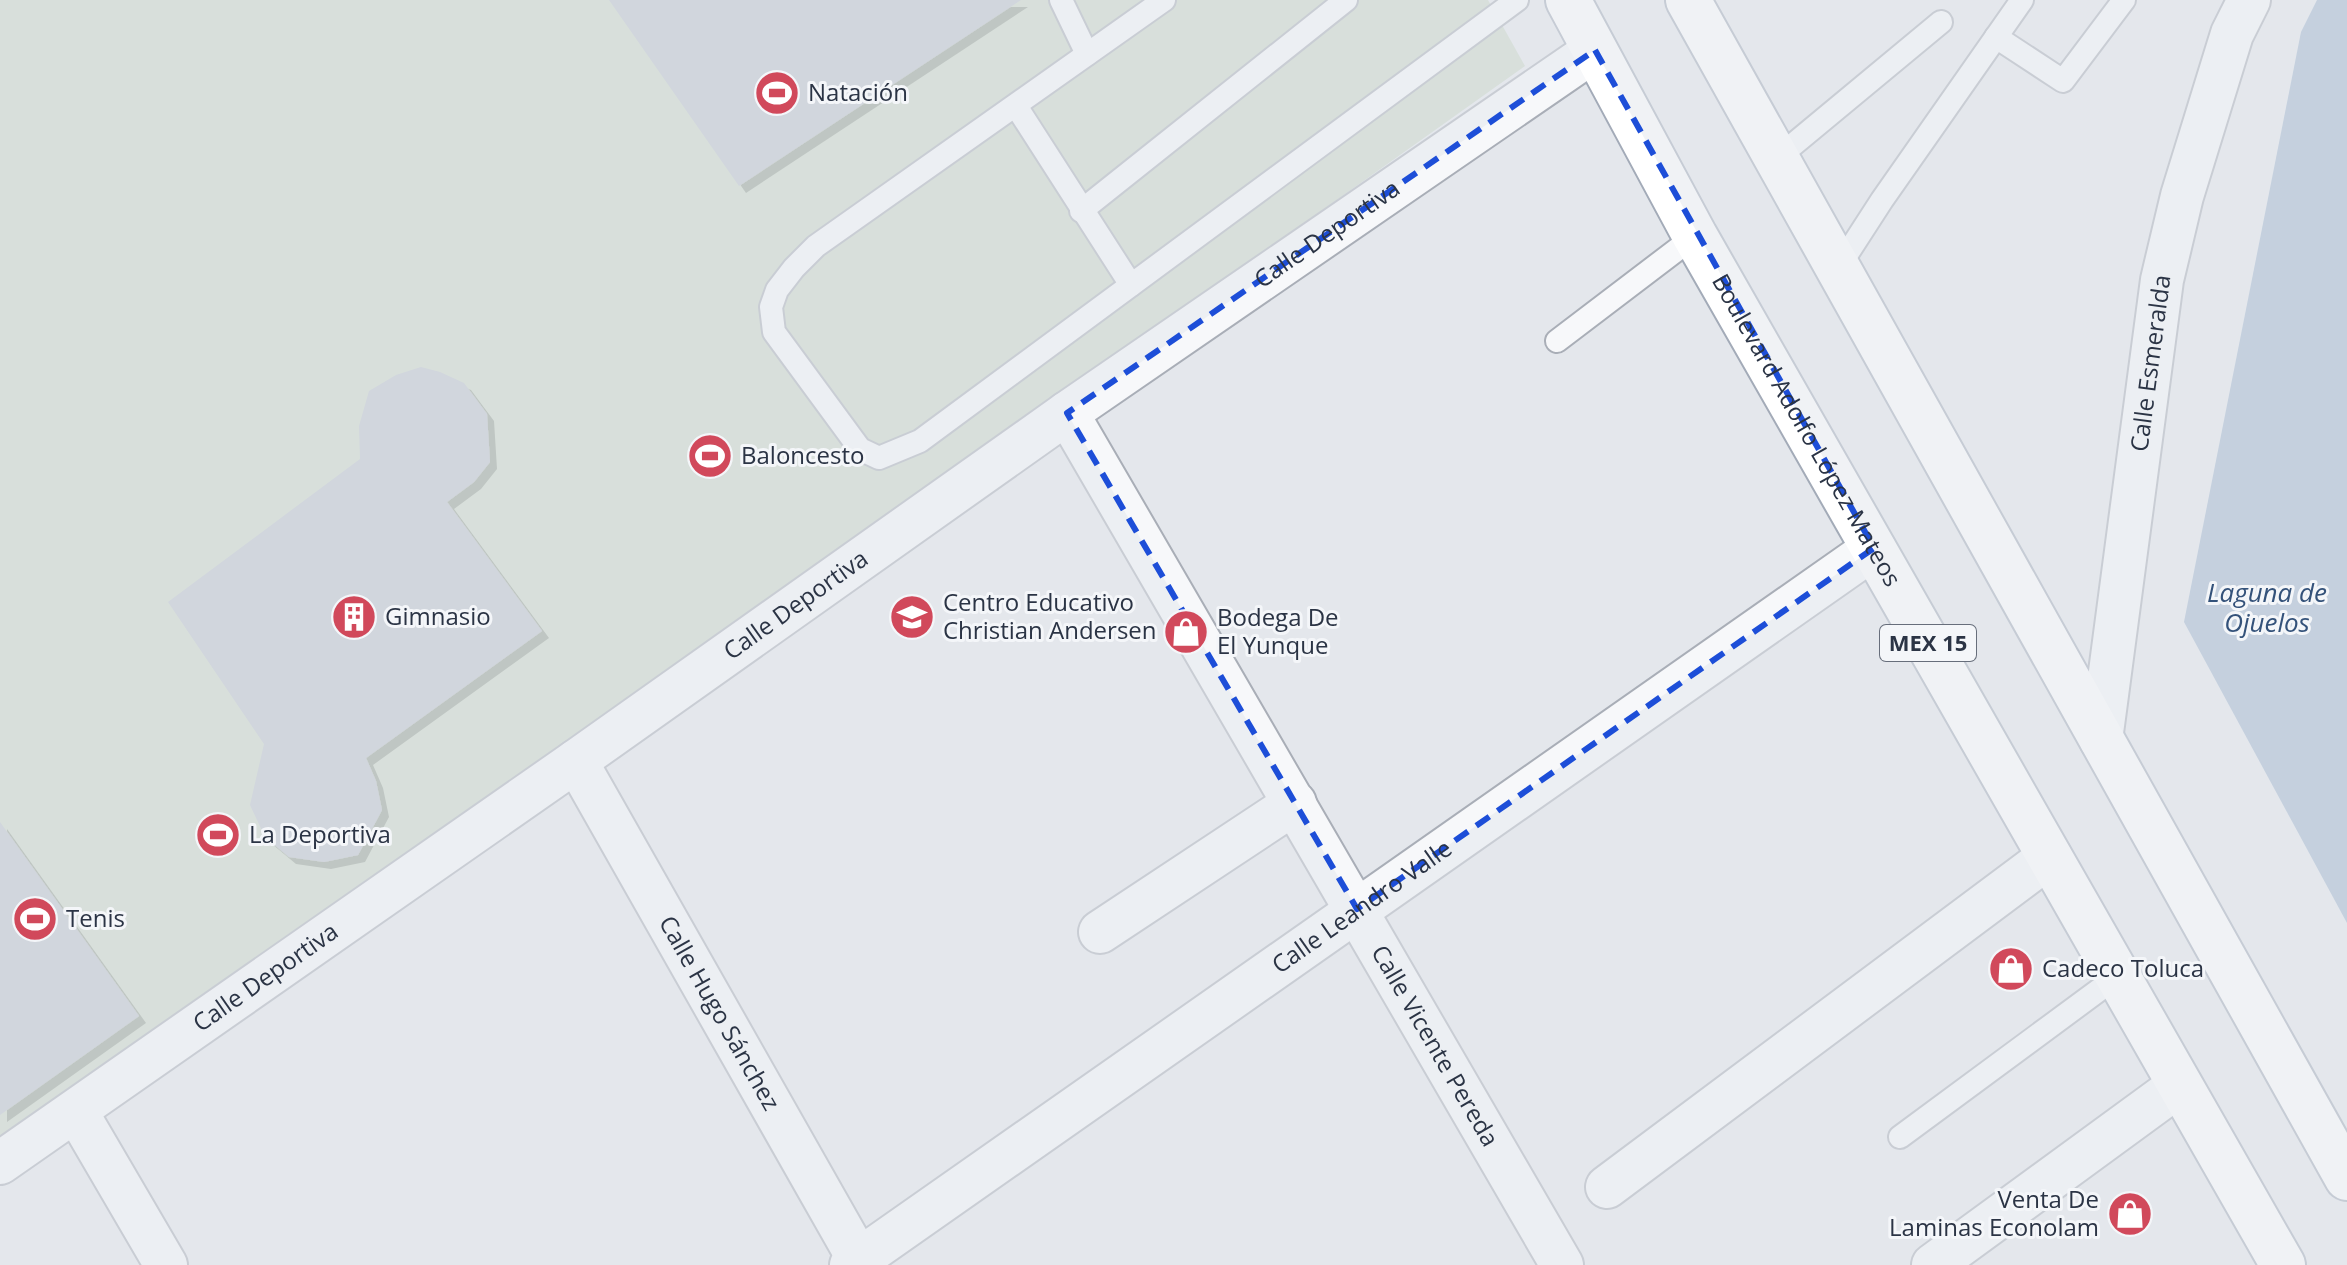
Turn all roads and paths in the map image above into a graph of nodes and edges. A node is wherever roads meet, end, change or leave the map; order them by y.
1 (1061, 0) edge
2 (1164, 0) edge
3 (1346, 0) edge
4 (1517, 0) edge
5 (1568, 0) edge
6 (1688, 0) edge
7 (2022, 0) edge
8 (2124, 0) edge
9 (2249, 0) edge
10 (1941, 22) dead end
11 (1996, 37) junction
12 (1595, 50) junction
13 (1087, 54) junction
14 (1016, 106) junction
15 (1777, 158) junction
16 (1081, 211) junction
17 (1695, 236) junction
18 (1838, 268) junction
19 (1131, 285) junction
20 (1557, 341) dead end
21 (1067, 413) junction
22 (1874, 548) junction
23 (2101, 740) junction
24 (576, 761) junction
25 (1295, 803) junction
26 (2050, 856) junction
27 (1357, 909) junction
28 (1100, 932) dead end
29 (2118, 976) junction
30 (2178, 1086) junction
31 (76, 1111) junction
32 (1900, 1137) dead end
33 (0, 1163) edge
34 (2347, 1178) edge
35 (1607, 1187) dead end
36 (2274, 1250) edge
37 (858, 1263) edge
38 (166, 1265) edge
39 (1562, 1265) edge
40 (1933, 1265) edge

1 - 13 lane
2 - 13 lane
3 - 16 lane
4 - 19 lane
5 - 12 main road, Boulevard Adolfo López Mateos / MEX 15
6 - 15 main road
7 - 11 lane
8 - 11 lane
9 - 23 street, Calle Esmeralda
10 - 15 lane
11 - 18 lane
12 - 17 main road, Boulevard Adolfo López Mateos / MEX 15
12 - 21 street, Calle Deportiva
13 - 14 lane
14 - 16 lane
14 - 19 lane
15 - 18 main road
16 - 19 lane
17 - 20 lane
17 - 22 main road, Boulevard Adolfo López Mateos / MEX 15
18 - 23 main road
21 - 24 street, Calle Deportiva
21 - 25 street, Calle Vicente Pereda
22 - 26 main road, Boulevard Adolfo López Mateos / MEX 15
22 - 27 street, Calle Leandro Valle
23 - 34 main road
24 - 31 street, Calle Deportiva
24 - 37 street, Calle Hugo Sánchez
25 - 27 street, Calle Vicente Pereda
25 - 28 street
26 - 29 main road, Boulevard Adolfo López Mateos / MEX 15
26 - 35 street
27 - 37 street, Calle Leandro Valle
27 - 39 street, Calle Vicente Pereda
29 - 30 main road, Boulevard Adolfo López Mateos / MEX 15
29 - 32 lane
30 - 36 main road, Boulevard Adolfo López Mateos / MEX 15
30 - 40 street
31 - 33 street, Calle Deportiva
31 - 38 street

